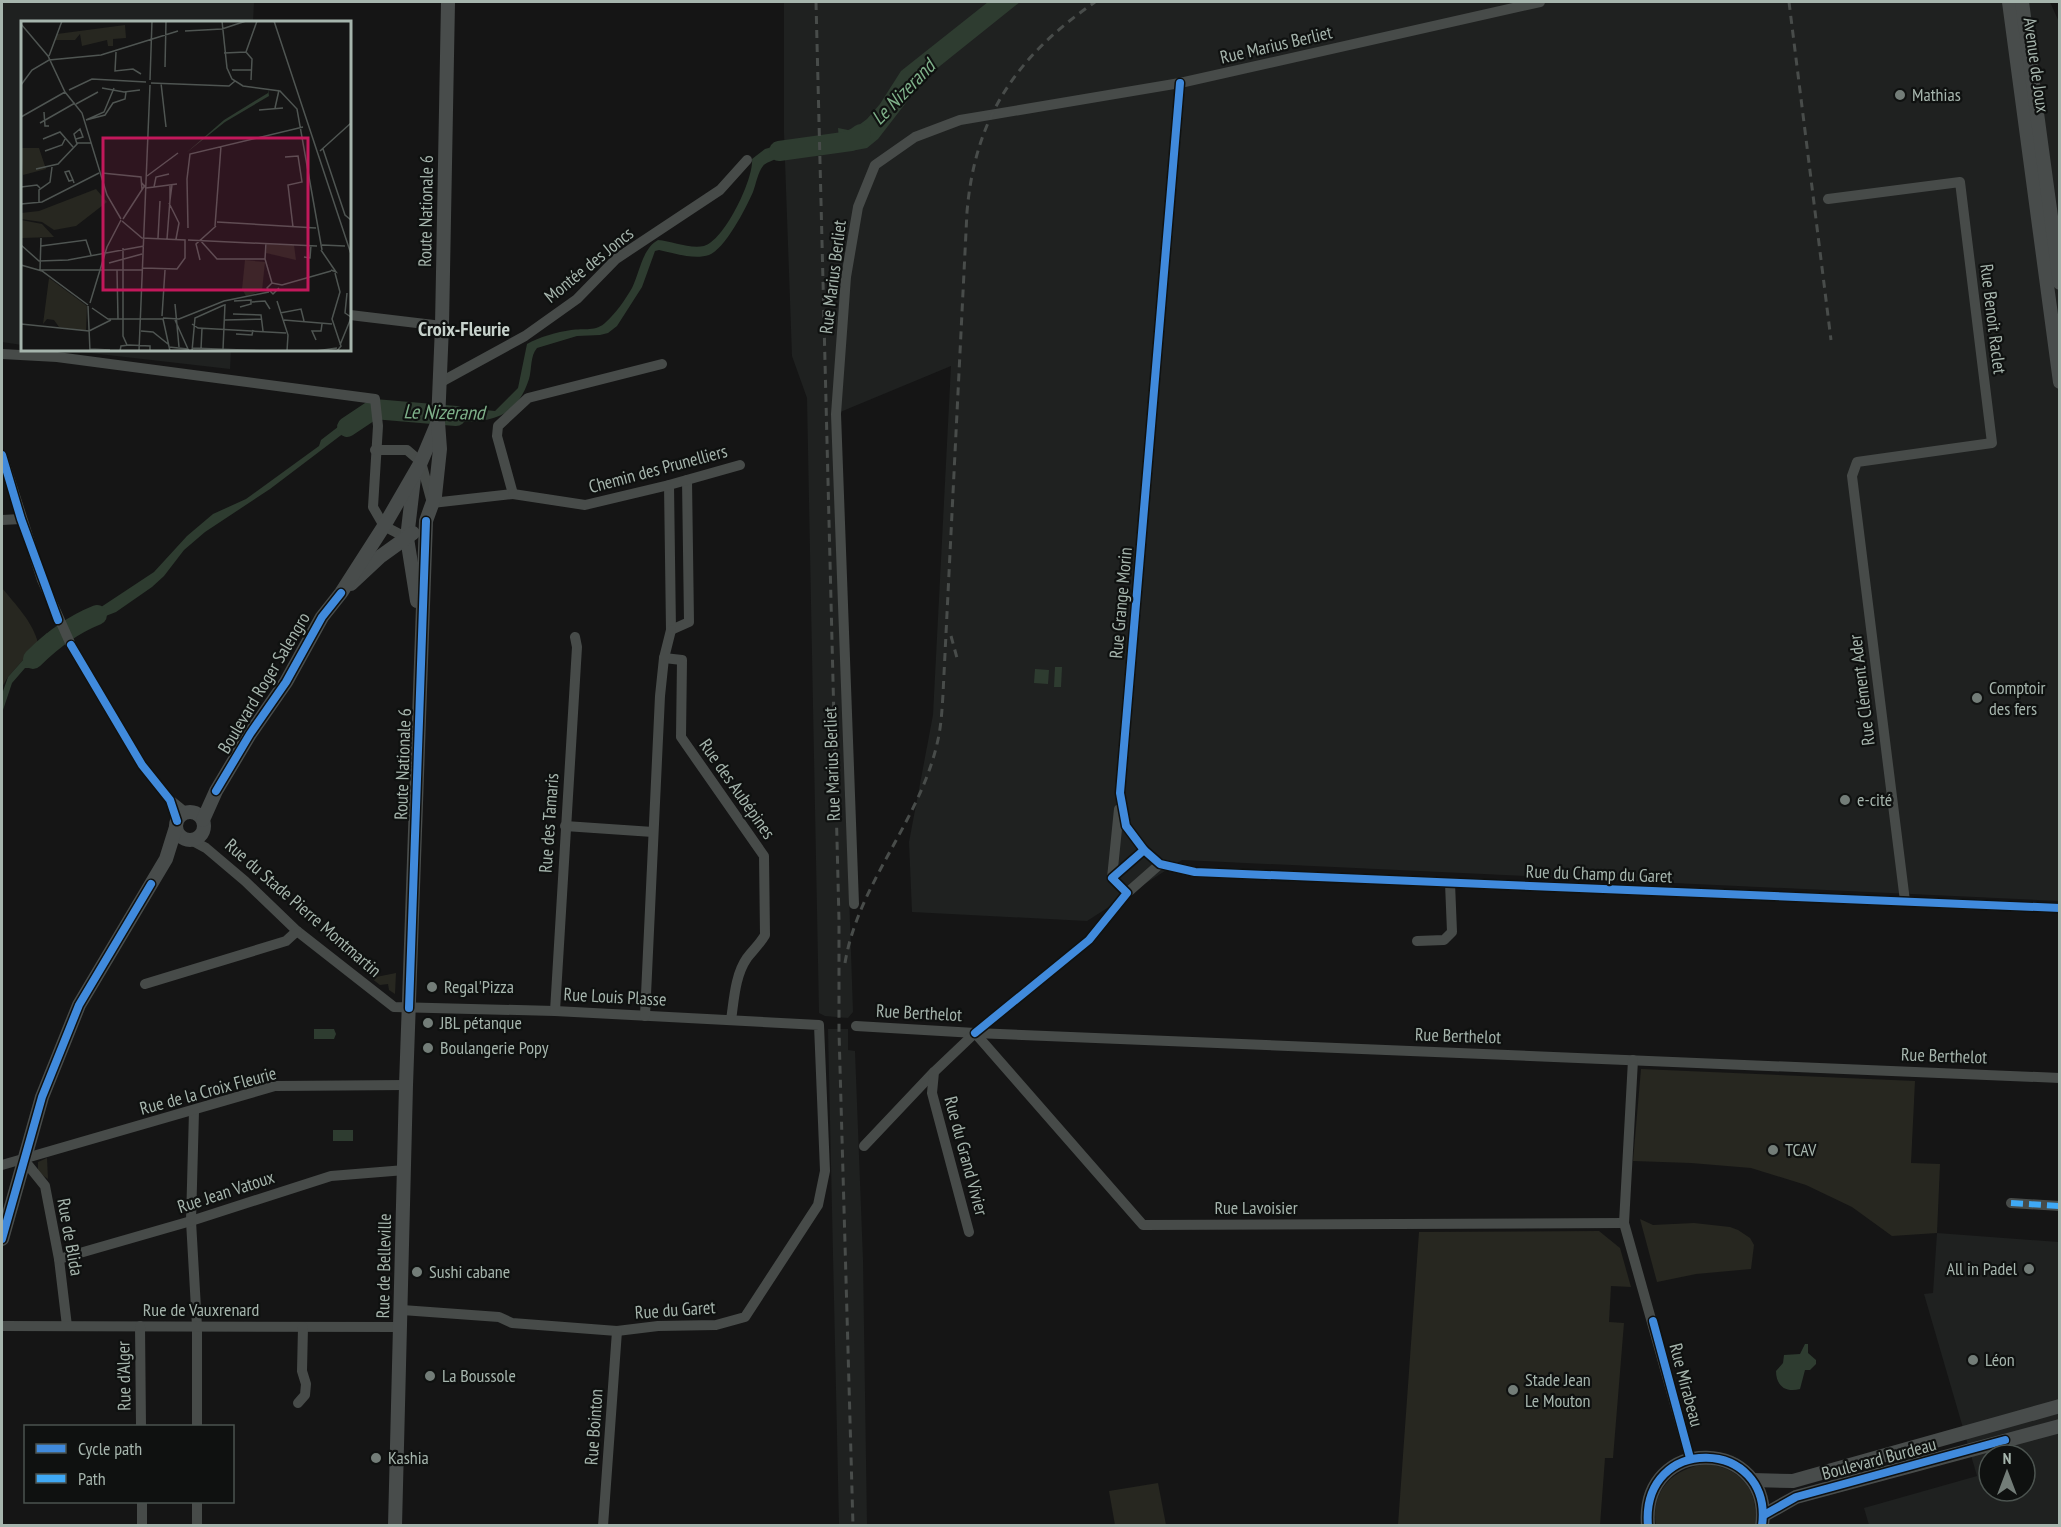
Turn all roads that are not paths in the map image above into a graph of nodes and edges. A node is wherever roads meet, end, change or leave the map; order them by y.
1 (448, 2) edge
2 (1540, 2) edge
3 (2009, 2) edge
4 (2022, 2) edge
5 (1180, 83) junction
6 (2026, 85) junction
7 (747, 160) dead end
8 (1828, 199) dead end
9 (2051, 229) edge
10 (2060, 283) edge
11 (351, 315) edge
12 (442, 326) junction
13 (2, 354) edge
14 (662, 364) dead end
15 (441, 382) junction
16 (2060, 382) edge
17 (438, 422) junction
18 (375, 450) junction
19 (2, 455) edge
20 (740, 465) dead end
21 (418, 467) junction
22 (1852, 476) joint
23 (687, 480) junction
24 (669, 485) junction
25 (513, 494) junction
26 (432, 503) junction
27 (21, 519) junction
28 (2, 520) edge
29 (426, 521) junction
30 (384, 526) junction
31 (407, 538) junction
32 (341, 593) junction
33 (671, 630) junction
34 (422, 633) junction
35 (575, 637) dead end
36 (664, 658) junction
37 (1120, 793) junction
38 (565, 826) junction
39 (192, 829) junction
40 (653, 832) junction
41 (1144, 850) junction
42 (1160, 864) junction
43 (1112, 878) junction
44 (1450, 883) junction
45 (1127, 893) junction
46 (1905, 901) junction
47 (854, 904) dead end
48 (2060, 908) edge
49 (297, 931) junction
50 (1417, 941) dead end
51 (145, 984) dead end
52 (409, 1008) junction
53 (555, 1011) junction
54 (645, 1016) junction
55 (731, 1020) junction
56 (819, 1025) joint
57 (856, 1026) dead end
58 (975, 1033) junction
59 (1633, 1060) junction
60 (934, 1072) junction
61 (2060, 1078) edge
62 (406, 1085) junction
63 (194, 1111) junction
64 (864, 1146) dead end
65 (24, 1161) junction
66 (2, 1166) edge
67 (405, 1170) junction
68 (2012, 1203) dead end
69 (2060, 1206) edge
70 (191, 1221) junction
71 (1624, 1222) junction
72 (969, 1232) dead end
73 (2, 1239) edge
74 (59, 1259) junction
75 (402, 1310) junction
76 (2, 1326) edge
77 (67, 1326) junction
78 (140, 1326) junction
79 (197, 1326) junction
80 (303, 1327) junction
81 (401, 1327) junction
82 (618, 1331) junction
83 (298, 1403) dead end
84 (2060, 1406) edge
85 (141, 1425) edge
86 (197, 1425) edge
87 (2060, 1426) edge
88 (1690, 1458) junction
89 (1752, 1480) junction
90 (142, 1503) edge
91 (197, 1503) edge
92 (1647, 1519) edge
93 (1763, 1520) edge
94 (142, 1526) edge
95 (197, 1526) edge
96 (395, 1526) edge
97 (603, 1526) edge
98 (1636, 1526) edge

1 - 12 main road, Route Nationale 6
2 - 5 street, Rue Marius Berliet
3 - 6 main road, Avenue de Joux
4 - 6 main road, Avenue de Joux
5 - 37 street, Rue Grange Morin
5 - 47 street, Rue Marius Berliet
6 - 9 main road, Avenue de Joux
7 - 15 street, Montée des Joncs
8 - 22 street, Rue Benoit Raclet
9 - 10 main road, Avenue de Joux
9 - 16 main road, Avenue de Joux
11 - 12 street
12 - 15 main road, Route Nationale 6
13 - 18 street
14 - 25 street
15 - 17 main road, Route Nationale 6
17 - 21 main road, Route Nationale 6
17 - 26 main road, Route Nationale 6
18 - 21 street
18 - 30 street
19 - 27 street
20 - 23 street, Chemin des Prunelliers
21 - 26 street
21 - 30 main road, Boulevard Roger Salengro
21 - 31 main road, Route Nationale 6
22 - 46 street, Rue Clément Ader
23 - 24 street, Chemin des Prunelliers
23 - 33 street
24 - 25 street, Chemin des Prunelliers
24 - 33 street
25 - 26 street, Chemin des Prunelliers
26 - 29 main road, Route Nationale 6
27 - 28 street
27 - 39 street
29 - 31 main road, Boulevard Roger Salengro
29 - 34 main road, Route Nationale 6
30 - 31 street
30 - 32 main road, Boulevard Roger Salengro
31 - 32 main road, Boulevard Roger Salengro
31 - 34 main road, Route Nationale 6
32 - 39 main road, Boulevard Roger Salengro
33 - 36 street
34 - 52 main road, Route Nationale 6
35 - 38 street, Rue des Tamaris
36 - 40 street
36 - 55 street, Rue des Aubépines
37 - 41 street, Rue Grange Morin
37 - 43 street, Rue Grange Morin
38 - 40 street
38 - 53 street, Rue des Tamaris
39 - 49 street, Rue du Stade Pierre Montmartin
39 - 65 main road, Boulevard Roger Salengro
40 - 54 street
41 - 42 street, Rue du Champ du Garet
41 - 43 street
42 - 44 street, Rue du Champ du Garet
42 - 45 street
43 - 45 street
44 - 46 street, Rue du Champ du Garet
44 - 50 street
45 - 58 street
46 - 48 street, Rue du Champ du Garet
49 - 51 street
49 - 52 street, Rue du Stade Pierre Montmartin
52 - 53 street, Rue Louis Plasse
52 - 62 main road, Rue de Belleville
53 - 54 street, Rue Louis Plasse
54 - 55 street, Rue Louis Plasse
55 - 56 street, Rue Louis Plasse
56 - 82 street, Rue du Garet
57 - 58 street, Rue Berthelot
58 - 59 street, Rue Berthelot
58 - 60 street
58 - 71 street, Rue Lavoisier
59 - 61 street, Rue Berthelot
59 - 71 street, Rue Mirabeau
60 - 64 street
60 - 72 street, Rue du Grand Vivier
62 - 63 street, Rue de la Croix Fleurie
62 - 67 main road, Rue de Belleville
63 - 65 street, Rue de la Croix Fleurie
63 - 70 street
65 - 66 street, Rue de la Croix Fleurie
65 - 73 main road, Boulevard Roger Salengro
65 - 74 street, Rue de Blida
67 - 70 street, Rue Jean Vatoux
67 - 75 main road, Rue de Belleville
68 - 69 street
70 - 74 street, Rue Jean Vatoux
70 - 79 street
71 - 88 street, Rue Mirabeau
74 - 77 street, Rue de Blida
75 - 81 main road, Rue de Belleville
75 - 82 street, Rue du Garet
76 - 77 street, Rue de Vauxrenard
77 - 78 street, Rue de Vauxrenard
78 - 79 street, Rue de Vauxrenard
78 - 85 street, Rue d'Alger
79 - 80 street, Rue de Vauxrenard
79 - 86 street
80 - 81 street, Rue de Vauxrenard
80 - 83 street
81 - 96 main road, Rue de Belleville
82 - 97 street, Rue Bointon
84 - 89 main road, Boulevard Burdeau
87 - 93 main road, Boulevard Burdeau
88 - 89 main road
88 - 92 main road
89 - 93 main road
90 - 94 street
91 - 95 street
92 - 98 main road

